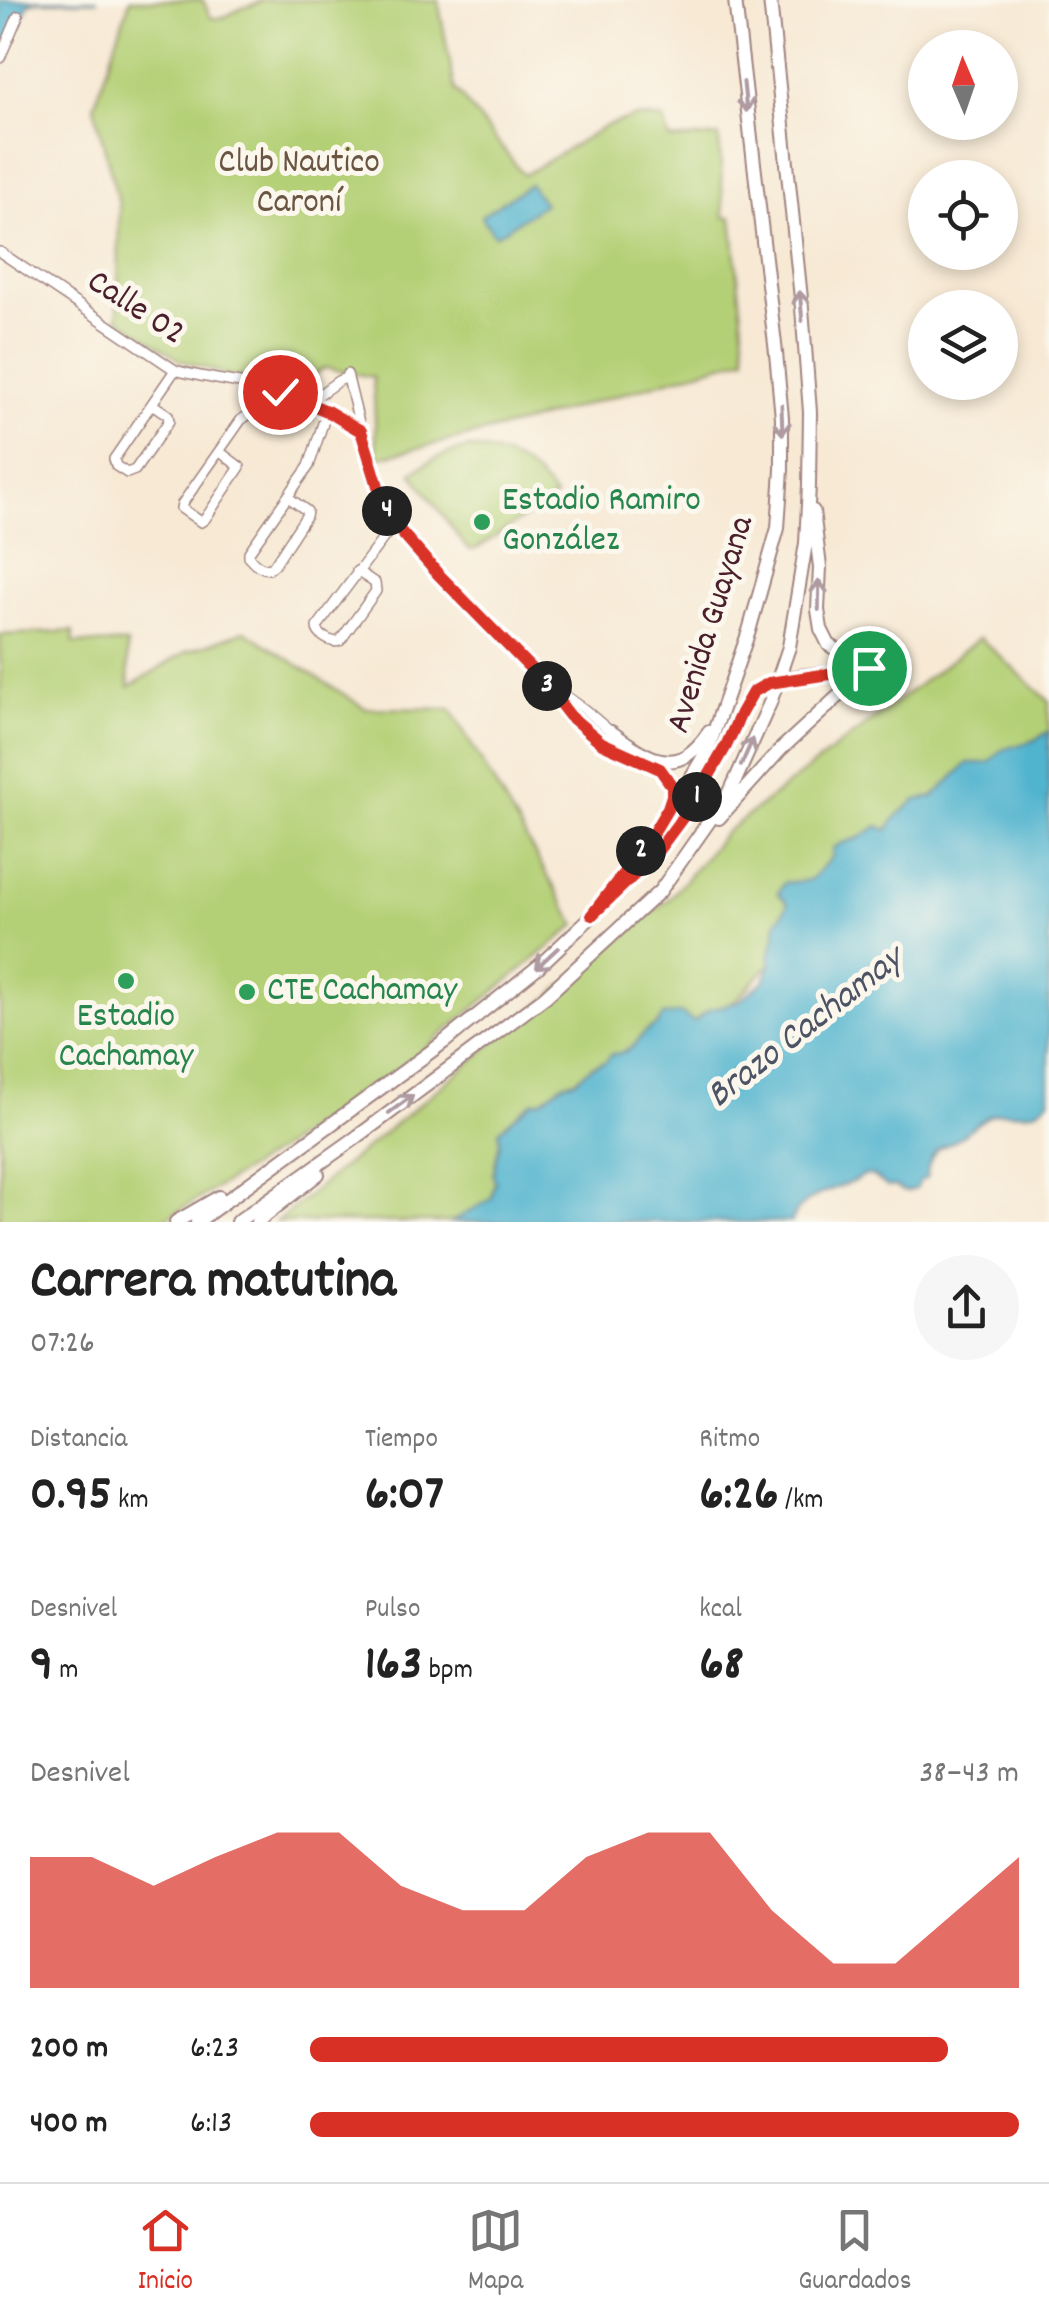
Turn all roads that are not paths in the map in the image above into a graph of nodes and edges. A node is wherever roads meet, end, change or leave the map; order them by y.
1 (735, 0) edge
2 (770, 0) edge
3 (18, 16) dead end
4 (0, 58) edge
5 (0, 252) edge
6 (175, 370) junction
7 (280, 392) junction
8 (308, 402) junction
9 (152, 404) junction
10 (327, 411) junction
11 (361, 431) junction
12 (220, 452) junction
13 (810, 485) junction
14 (288, 497) junction
15 (394, 524) junction
16 (357, 572) junction
17 (869, 668) junction
18 (722, 713) junction
19 (607, 737) junction
20 (649, 840) junction
21 (660, 891) junction
22 (592, 915) junction
23 (357, 1137) junction
24 (274, 1166) junction
25 (176, 1222) edge
26 (197, 1222) edge
27 (237, 1222) edge
28 (257, 1222) edge

1 -> 18 main road, Avenida Guayana
13 -> 2 main road, Avenida Guayana
3 - 4 street
5 - 6 street, Calle 02
6 - 7 street, Calle 02
6 - 9 street
7 - 8 street, Calle 02
7 - 12 street
8 - 10 street, Calle 02
8 - 11 street
9 - 9 street
10 - 11 street, Calle 02
10 - 14 street
11 - 15 street
12 - 12 street
17 -> 13 main road
21 -> 13 main road, Avenida Guayana, bridge
14 - 14 street
15 - 16 street
15 - 19 street
16 - 16 street
17 - 21 main road
17 - 22 main road
18 - 19 main road
18 - 20 main road, Avenida Guayana
19 - 20 main road
20 - 22 main road, Avenida Guayana
23 -> 21 main road, Avenida Guayana
22 -> 24 main road, Avenida Guayana
23 - 27 main road, Avenida Guayana
23 - 28 main road
24 - 25 main road
24 - 26 main road, Avenida Guayana

